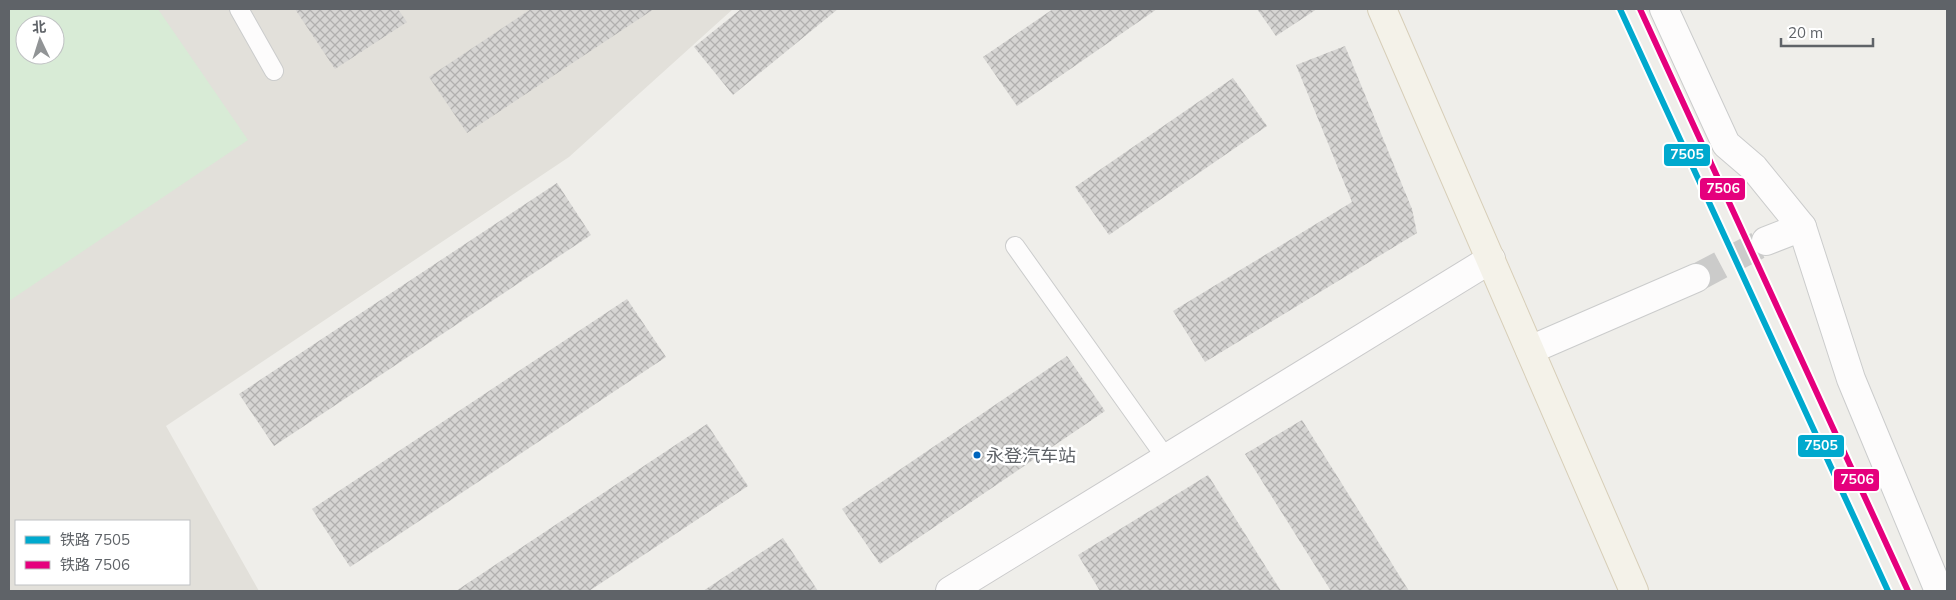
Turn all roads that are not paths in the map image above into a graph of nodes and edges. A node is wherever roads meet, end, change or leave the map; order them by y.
1 (239, 9) edge
2 (1382, 9) edge
3 (1664, 9) edge
4 (274, 71) dead end
5 (1802, 227) junction
6 (1766, 241) tunnel mouth
7 (1015, 246) dead end
8 (1491, 259) junction
9 (1696, 278) tunnel mouth
10 (1530, 350) junction
11 (1166, 458) junction
12 (950, 591) edge
13 (1634, 591) edge
14 (1939, 591) edge

1 - 4 lane
2 - 8 main road
3 - 5 street
5 - 6 street
5 - 14 street
7 - 11 lane
8 - 10 main road
8 - 11 street
9 - 10 street
10 - 13 main road
11 - 12 street

